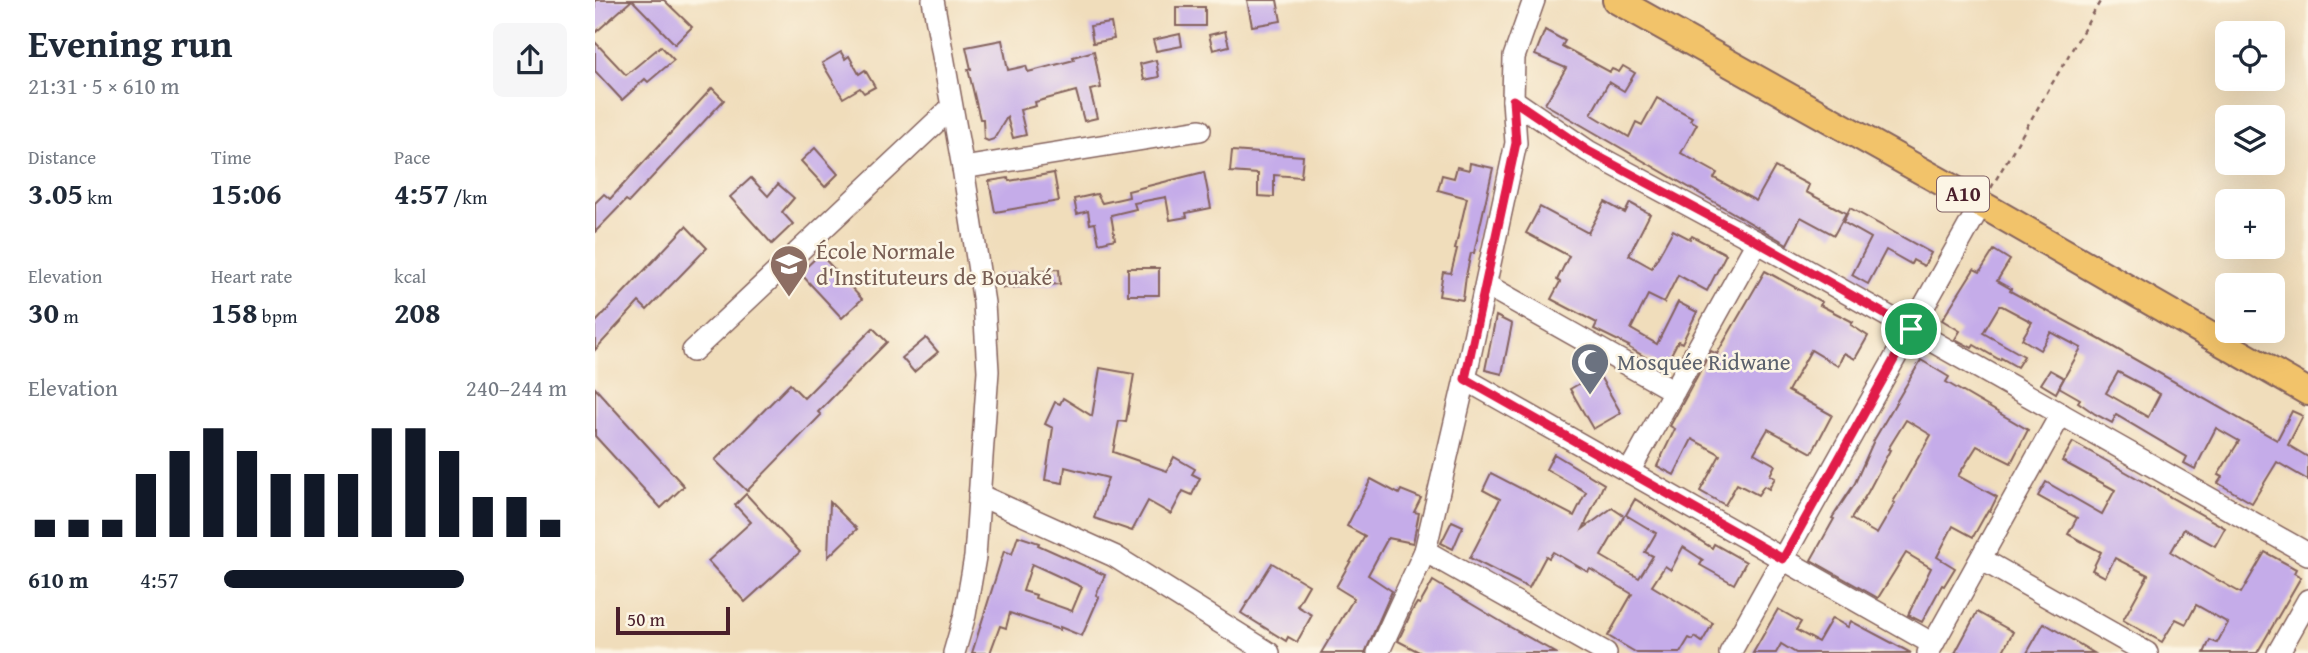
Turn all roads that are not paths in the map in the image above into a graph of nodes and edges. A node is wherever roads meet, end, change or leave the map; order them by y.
1 (933, 0) edge
2 (1534, 0) edge
3 (1616, 0) edge
4 (1513, 100) junction
5 (951, 108) junction
6 (1201, 130) dead end
7 (963, 168) junction
8 (1981, 204) junction
9 (1758, 242) junction
10 (1486, 285) junction
11 (1911, 329) junction
12 (693, 351) dead end
13 (1465, 379) junction
14 (1674, 391) junction
15 (2308, 392) edge
16 (2061, 414) junction
17 (1629, 472) junction
18 (979, 495) junction
19 (1425, 551) junction
20 (2308, 554) edge
21 (1783, 559) junction
22 (1981, 559) junction
23 (2308, 600) edge
24 (1931, 648) edge
25 (2135, 650) edge
26 (954, 653) edge
27 (1269, 653) edge
28 (1378, 653) edge
29 (1606, 653) edge
30 (1730, 653) edge
31 (2278, 653) edge

1 - 5 street
2 - 4 street
3 - 8 main road, A10
4 - 9 street
4 - 10 street
5 - 7 street
5 - 12 street
6 - 7 street
7 - 18 street
8 - 11 street
8 - 15 main road, A10
9 - 11 street
9 - 14 street
10 - 13 street
10 - 14 street
11 - 16 street
11 - 21 street
13 - 17 street
13 - 19 street
14 - 17 street
16 - 20 street
16 - 22 street
17 - 21 street
18 - 26 street
18 - 27 street
19 - 28 street
19 - 29 street
21 - 24 street
21 - 30 street
22 - 24 street
22 - 25 street
23 - 31 street

